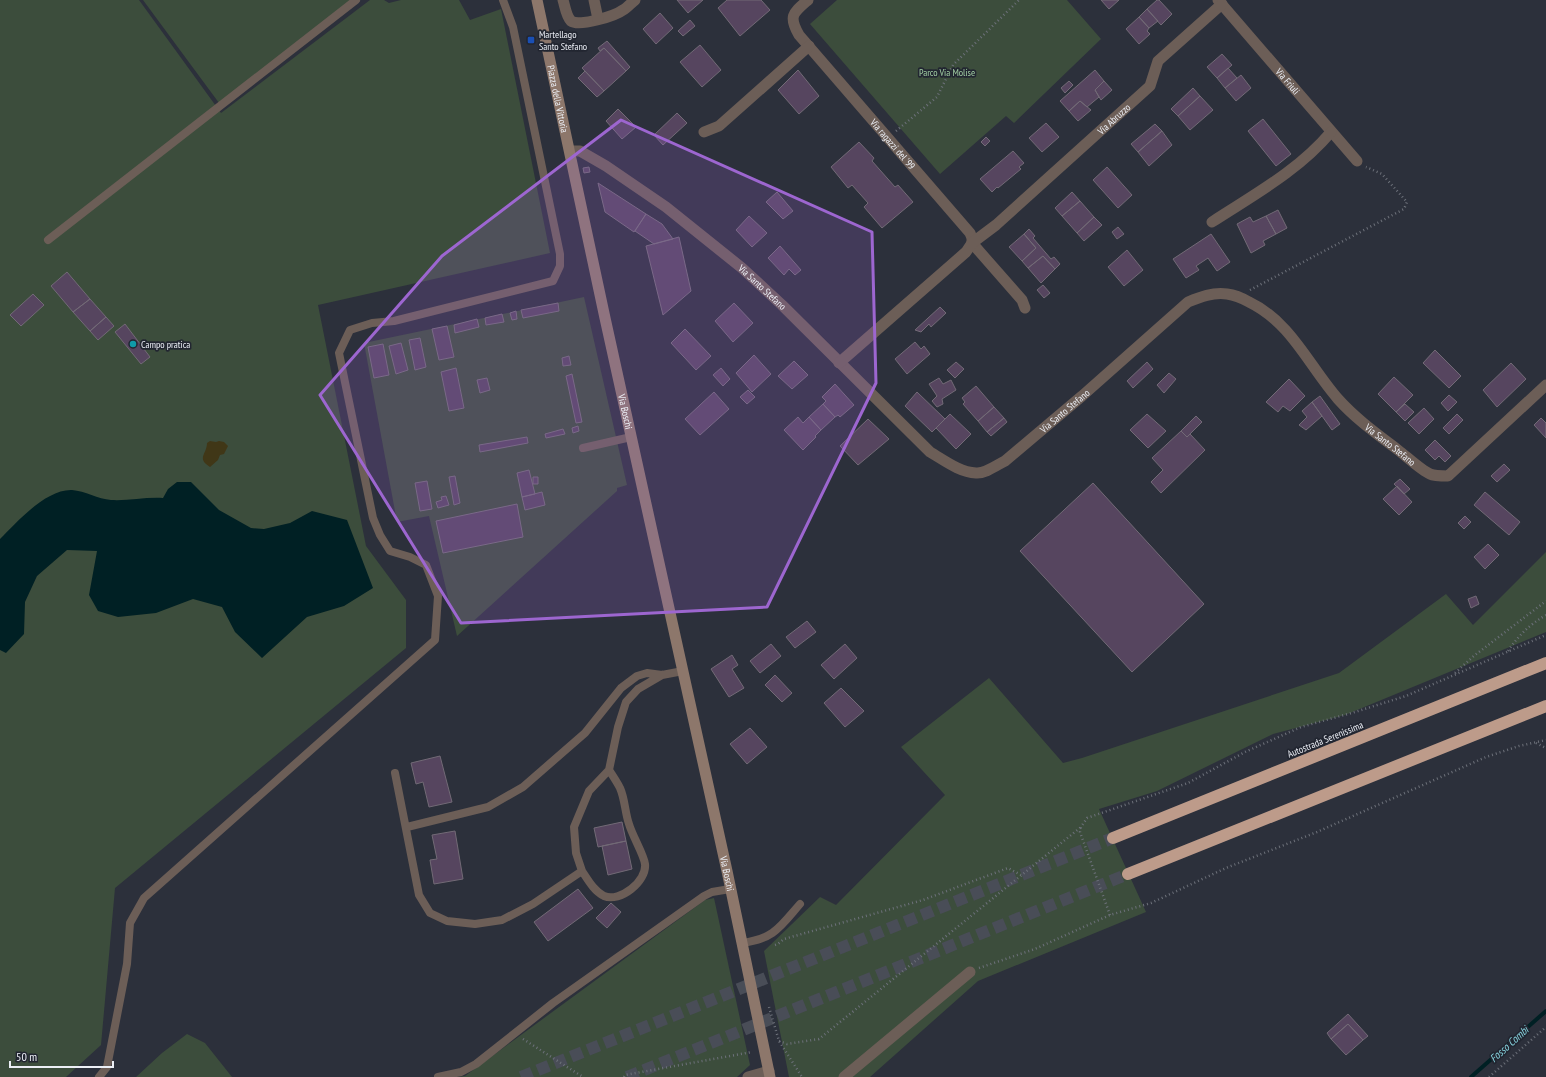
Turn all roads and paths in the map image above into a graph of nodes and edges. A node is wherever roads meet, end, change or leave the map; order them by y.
1 (356, 0) edge
2 (503, 0) edge
3 (537, 0) edge
4 (564, 0) edge
5 (594, 0) edge
6 (635, 0) edge
7 (808, 0) edge
8 (1019, 0) edge
9 (1220, 2) edge
10 (598, 19) junction
11 (809, 46) junction
12 (900, 128) dead end
13 (704, 132) dead end
14 (1331, 132) junction
15 (570, 151) junction
16 (1357, 161) joint
17 (1212, 222) dead end
18 (48, 240) dead end
19 (972, 243) junction
20 (1238, 296) junction
21 (1025, 308) dead end
22 (839, 362) junction
23 (1546, 385) edge
24 (631, 437) junction
25 (583, 448) dead end
26 (1546, 601) edge
27 (1546, 614) edge
28 (1546, 635) edge
29 (1508, 651) junction
30 (1546, 663) edge
31 (683, 671) junction
32 (1453, 675) junction
33 (662, 676) junction
34 (1546, 706) edge
35 (1546, 740) edge
36 (1536, 742) junction
37 (1546, 748) edge
38 (609, 770) junction
39 (395, 773) dead end
40 (1082, 826) junction
41 (407, 827) junction
42 (1113, 838) tunnel mouth
43 (582, 871) junction
44 (1128, 874) tunnel mouth
45 (1021, 875) junction
46 (730, 889) junction
47 (800, 904) dead end
48 (1110, 915) junction
49 (742, 943) junction
50 (771, 947) dead end
51 (970, 972) joint
52 (768, 1004) dead end
53 (1546, 1027) edge
54 (514, 1033) junction
55 (779, 1041) junction
56 (752, 1052) dead end
57 (770, 1074) edge
58 (99, 1077) edge
59 (438, 1077) edge
60 (583, 1077) edge
61 (624, 1077) edge
62 (748, 1077) edge
63 (802, 1077) edge
64 (844, 1077) edge
65 (1489, 1077) edge

1 - 18 lane
2 - 58 lane
3 - 15 main road, Piazza della Vittoria
4 - 10 street
5 - 10 street
6 - 10 street
7 - 11 street, Via ragazzi del '99
8 - 12 path
9 - 14 street, Via Friuli
9 - 19 street, Via Abruzzo
11 - 13 street
11 - 19 street, Via ragazzi del '99
14 - 16 street, Via Friuli
14 - 17 street
15 - 22 street, Via Santo Stefano
15 - 24 main road, Via Boschi
16 - 20 path
19 - 21 street, Via ragazzi del '99
19 - 22 street
20 - 22 street, Via Santo Stefano
20 - 23 street, Via Santo Stefano
24 - 25 lane
24 - 31 main road, Via Boschi
26 - 32 path
27 - 29 path
28 - 29 path
29 - 32 path
30 - 42 highway, Autostrada Serenissima
31 - 33 lane
31 - 46 main road, Via Boschi
32 - 40 path
33 - 38 lane
33 - 41 lane
34 - 44 highway
35 - 36 path
36 - 37 path
36 - 48 path
38 - 43 lane
38 - 43 lane
39 - 41 lane
40 - 45 path
40 - 48 path
41 - 43 lane
45 - 50 path
45 - 55 path
46 - 49 main road, Via Boschi
46 - 54 lane
47 - 49 lane
48 - 51 path
49 - 57 main road, Via Boschi
51 - 64 street
52 - 55 path
53 - 65 path
54 - 59 lane
54 - 60 path
55 - 63 path
56 - 61 path
57 - 62 street

